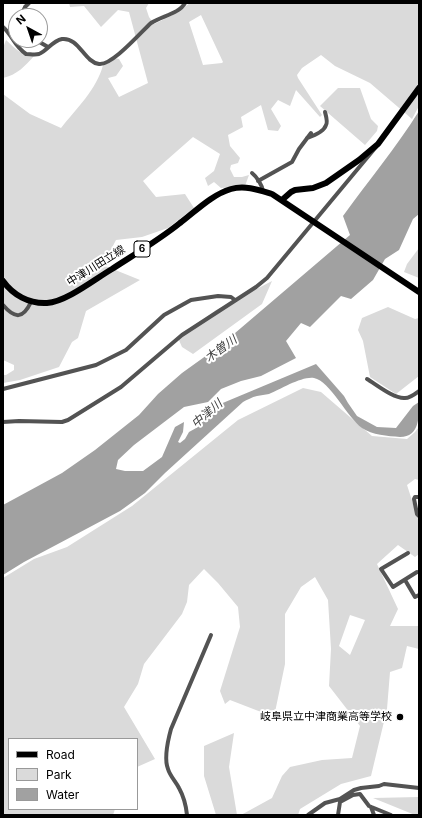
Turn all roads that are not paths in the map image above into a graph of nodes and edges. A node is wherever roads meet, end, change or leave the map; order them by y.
1 (185, 3) edge
2 (17, 48) edge
3 (48, 48) joint
4 (419, 88) edge
5 (325, 112) dead end
6 (311, 133) dead end
7 (307, 138) junction
8 (360, 162) junction
9 (252, 174) dead end
10 (258, 181) junction
11 (263, 191) junction
12 (284, 201) junction
13 (3, 281) edge
14 (417, 290) edge
15 (235, 300) junction
16 (31, 302) junction
17 (3, 305) edge
18 (367, 379) dead end
19 (3, 389) edge
20 (419, 391) edge
21 (3, 422) edge
22 (419, 496) edge
23 (419, 516) edge
24 (408, 553) dead end
25 (417, 572) dead end
26 (405, 580) junction
27 (419, 595) edge
28 (211, 635) dead end
29 (419, 788) edge
30 (340, 800) junction
31 (371, 807) junction
32 (187, 815) edge
33 (308, 815) edge
34 (338, 815) edge
35 (374, 815) edge
36 (391, 815) edge

1 - 3 street
2 - 3 street
4 - 8 main road
5 - 7 street
6 - 7 street
7 - 10 street
8 - 12 main road
8 - 15 street
9 - 10 street
10 - 11 street
11 - 12 main road, 中津川田立線 / 6
11 - 16 main road, 中津川田立線 / 6
12 - 14 main road, 中津川田立線 / 6
13 - 16 main road
15 - 19 street
15 - 21 street
16 - 17 street
18 - 20 street
22 - 23 street
24 - 26 street
25 - 26 street
26 - 27 street
28 - 32 street
29 - 30 street
30 - 31 street
30 - 33 street
30 - 34 street
31 - 35 street
31 - 36 street

